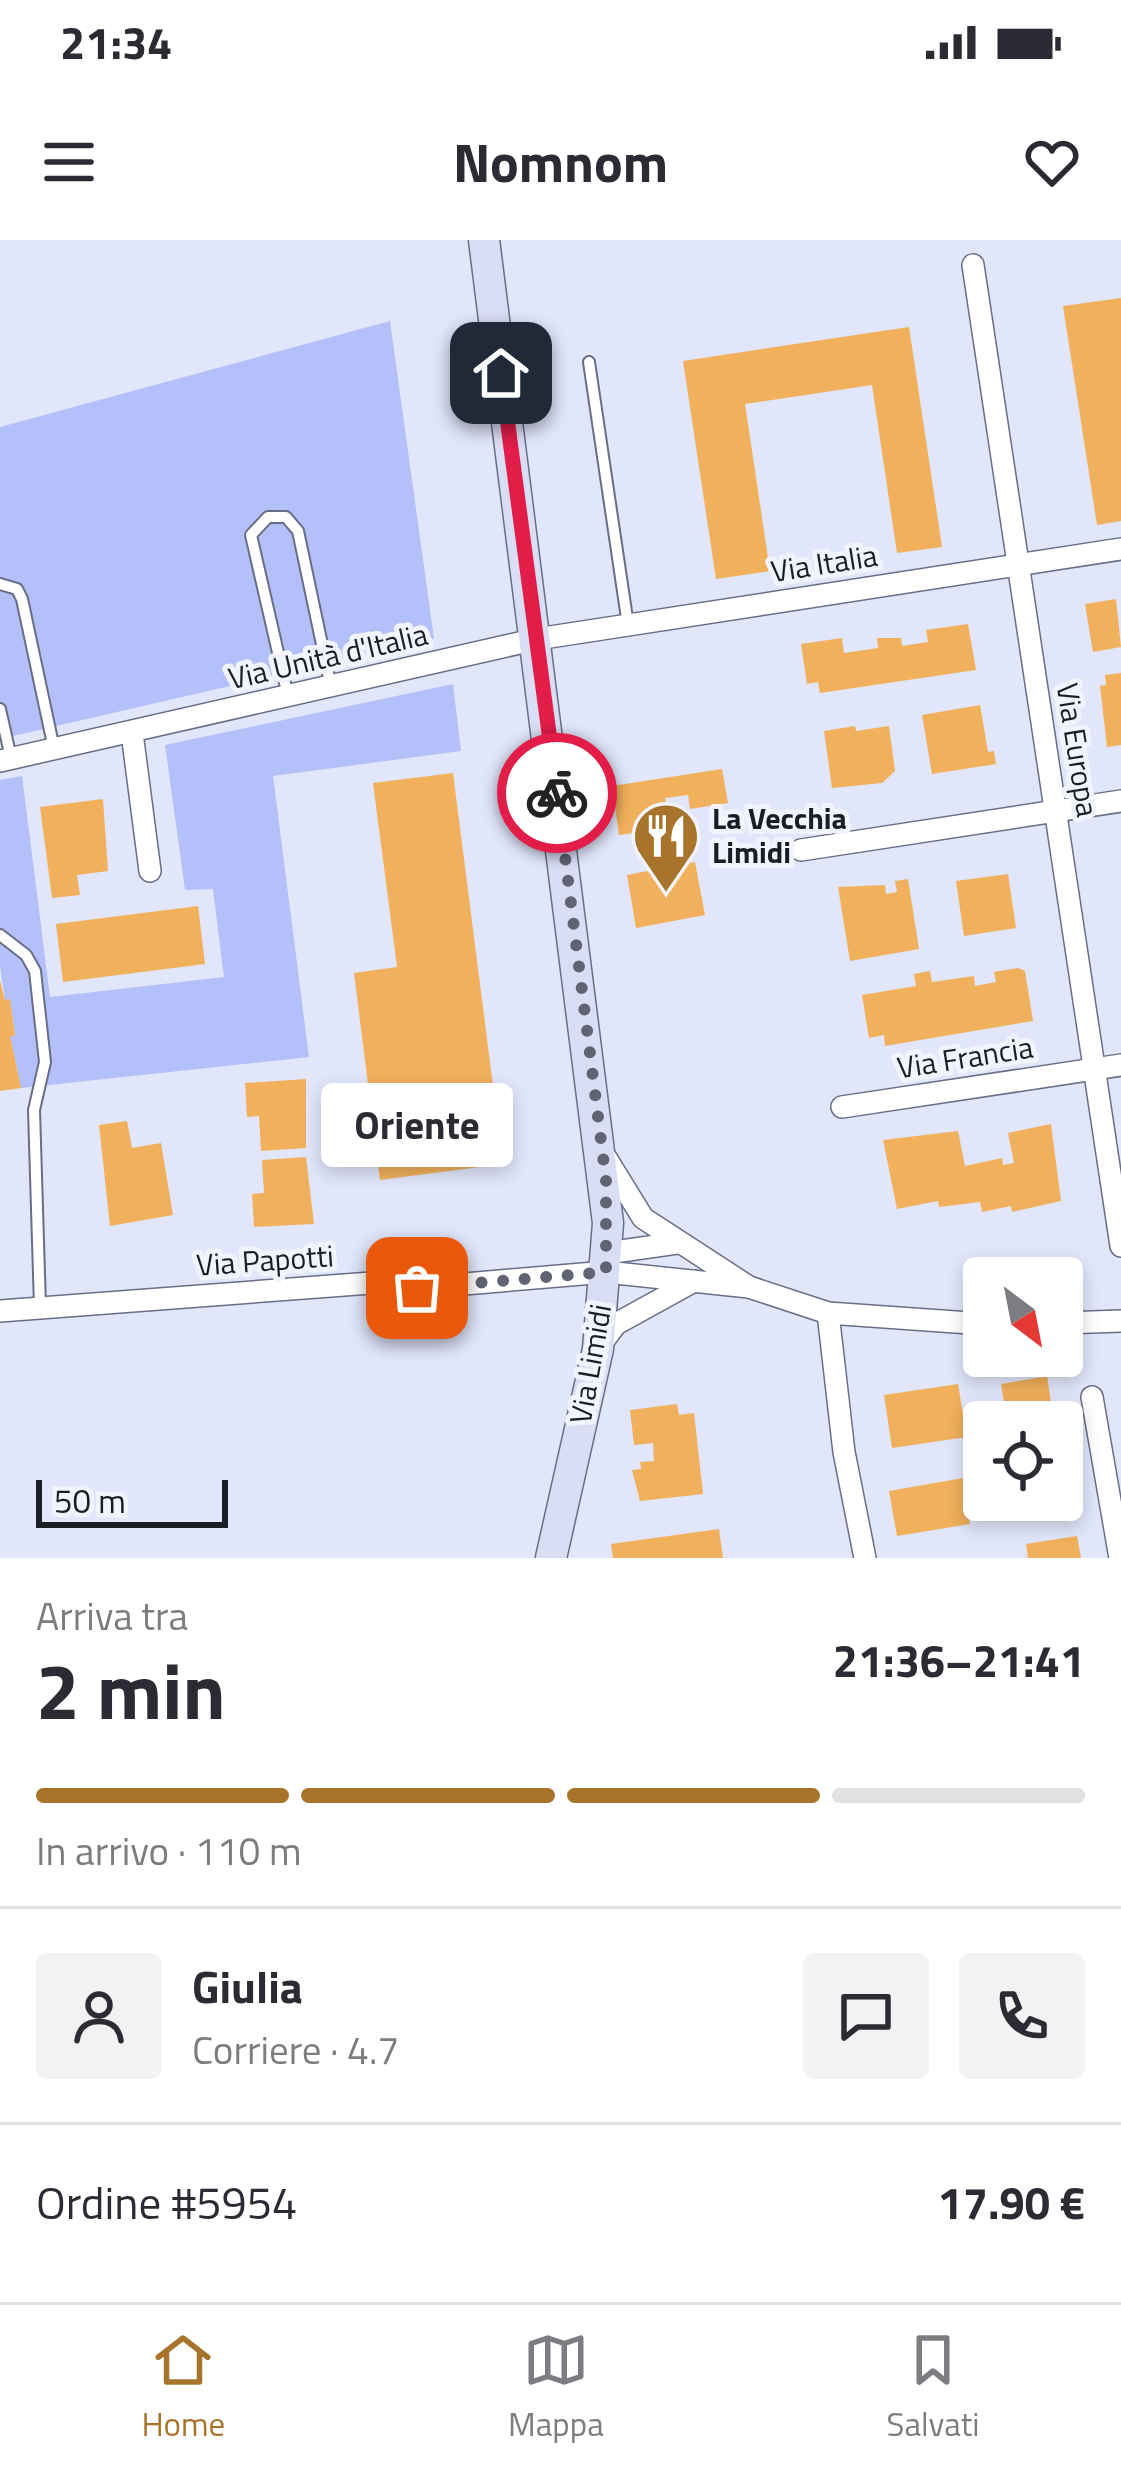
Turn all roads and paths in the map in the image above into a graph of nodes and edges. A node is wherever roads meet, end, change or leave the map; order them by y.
1 (484, 240) edge
2 (973, 265) dead end
3 (589, 362) dead end
4 (1121, 549) edge
5 (1017, 565) junction
6 (0, 584) edge
7 (628, 625) junction
8 (537, 639) junction
9 (331, 687) junction
10 (288, 697) junction
11 (0, 710) edge
12 (132, 733) junction
13 (54, 749) junction
14 (6, 760) edge
15 (1121, 801) edge
16 (1057, 811) junction
17 (801, 850) dead end
18 (151, 871) dead end
19 (0, 935) edge
20 (1121, 1065) edge
21 (1096, 1069) junction
22 (842, 1107) dead end
23 (602, 1150) junction
24 (678, 1244) junction
25 (1121, 1246) edge
26 (607, 1263) junction
27 (694, 1281) junction
28 (749, 1287) junction
29 (40, 1307) junction
30 (0, 1311) edge
31 (828, 1313) junction
32 (1121, 1321) edge
33 (1083, 1322) edge
34 (963, 1323) edge
35 (598, 1348) junction
36 (1092, 1397) dead end
37 (551, 1558) edge
38 (865, 1558) edge
39 (1120, 1558) edge

1 - 8 main road, Via Limidi
2 - 5 street, Via Europa
3 - 7 lane
4 - 5 street, Via Italia
5 - 7 street, Via Italia
5 - 16 street, Via Europa
6 - 13 lane
7 - 8 street, Via Italia
8 - 9 street, Via Unità d'Italia
8 - 23 main road, Via Limidi
9 - 10 street, Via Unità d'Italia
9 - 10 lane
10 - 12 street, Via Unità d'Italia
11 - 14 lane
12 - 13 street, Via Unità d'Italia
12 - 18 street
13 - 14 street, Via Unità d'Italia
15 - 16 street
16 - 17 street
16 - 21 street, Via Europa
19 - 29 lane
20 - 21 street, Via Francia
21 - 22 street, Via Francia
21 - 25 street, Via Europa
23 - 24 street
23 - 26 main road, Via Limidi
24 - 26 street
24 - 28 street
26 - 27 street
26 - 29 street, Via Papotti
26 - 35 main road, Via Limidi
27 - 28 street
27 - 35 street
28 - 31 street
29 - 30 street, Via Papotti
31 - 34 street
31 - 38 street
32 - 33 street
35 - 37 main road, Via Limidi
36 - 39 street

